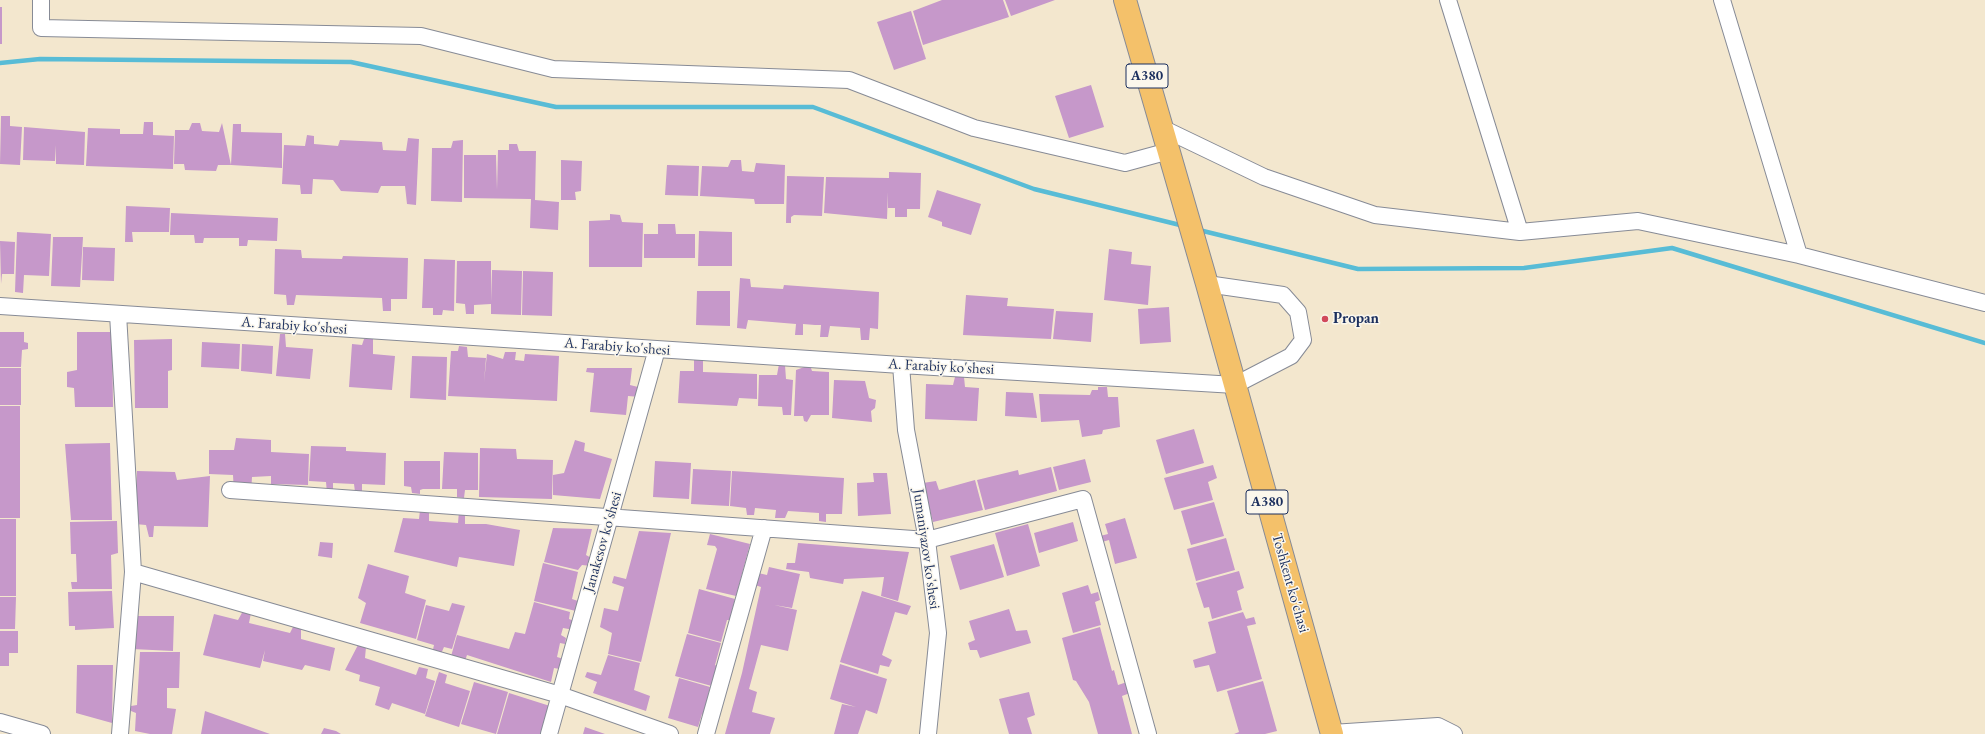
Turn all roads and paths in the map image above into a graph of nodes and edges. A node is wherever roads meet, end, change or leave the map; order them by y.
1 (41, 0) edge
2 (1125, 0) edge
3 (1448, 0) edge
4 (1722, 0) edge
5 (1162, 128) junction
6 (1169, 151) junction
7 (1520, 232) junction
8 (1799, 255) junction
9 (1205, 277) junction
10 (1985, 303) edge
11 (0, 306) edge
12 (118, 314) junction
13 (658, 349) junction
14 (901, 365) junction
15 (1235, 385) junction
16 (230, 490) dead end
17 (610, 516) junction
18 (764, 528) junction
19 (928, 540) junction
20 (133, 572) junction
21 (560, 695) junction
22 (0, 722) edge
23 (1332, 733) edge
24 (42, 734) edge
25 (120, 734) edge
26 (549, 734) edge
27 (670, 734) edge
28 (706, 734) edge
29 (928, 734) edge
30 (1148, 734) edge
31 (1454, 734) edge

1 - 6 street
2 - 5 highway, A380
3 - 7 street
4 - 8 street
5 - 6 highway, A380
5 - 7 street
6 - 9 highway, A380
7 - 8 street
8 - 10 street
9 - 15 highway, Toshkent ko'chasi / A380
9 - 15 street
11 - 12 street, A. Farabiy ko'shesi
12 - 13 street, A. Farabiy ko'shesi
12 - 20 street
13 - 14 street, A. Farabiy ko'shesi
13 - 17 street, Janakesov ko'shesi
14 - 15 street, A. Farabiy ko'shesi
14 - 19 street, Jumaniyazov ko'shesi
15 - 23 highway, Toshkent ko'chasi / A380
16 - 17 street
17 - 18 street
17 - 21 street, Janakesov ko'shesi
18 - 19 street
18 - 28 street
19 - 29 street, Jumaniyazov ko'shesi
19 - 30 street
20 - 21 street
20 - 25 street
21 - 26 street, Janakesov ko'shesi
21 - 27 street
22 - 24 street
23 - 31 street

